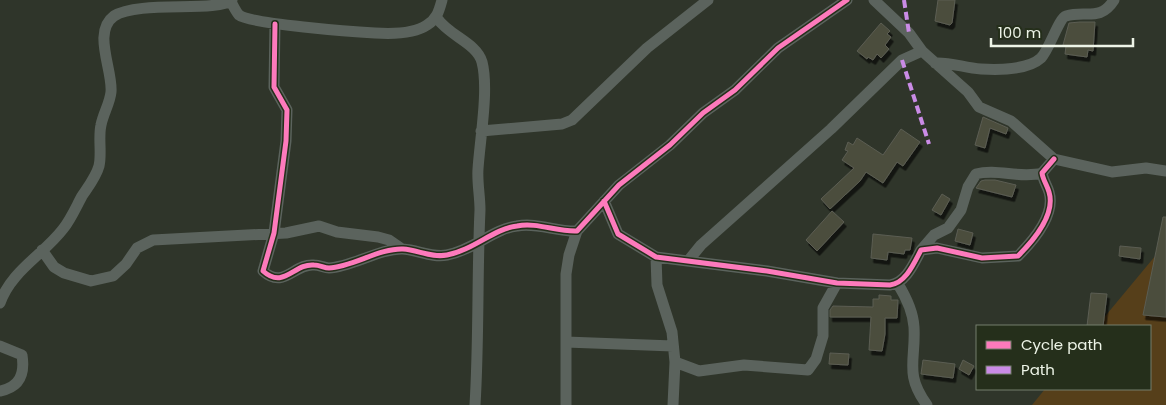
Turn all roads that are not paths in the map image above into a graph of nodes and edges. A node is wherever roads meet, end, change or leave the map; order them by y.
1 (442, 0) edge
2 (708, 0) edge
3 (847, 0) edge
4 (874, 0) edge
5 (1114, 0) edge
6 (231, 1) edge
7 (437, 18) junction
8 (275, 24) junction
9 (922, 51) junction
10 (935, 63) junction
11 (481, 131) junction
12 (1054, 159) junction
13 (1166, 171) edge
14 (1042, 174) junction
15 (604, 201) junction
16 (577, 231) junction
17 (274, 233) junction
18 (477, 245) junction
19 (402, 249) junction
20 (42, 250) junction
21 (921, 250) junction
22 (656, 257) junction
23 (688, 261) junction
24 (837, 283) junction
25 (898, 284) junction
26 (1, 298) edge
27 (566, 342) junction
28 (0, 346) edge
29 (673, 346) junction
30 (675, 362) junction
31 (0, 391) edge
32 (475, 405) edge
33 (566, 405) edge
34 (672, 405) edge
35 (926, 405) edge

1 - 7 street
2 - 11 street
3 - 15 street
4 - 9 street
5 - 10 street
6 - 8 street
6 - 20 street
7 - 8 street
7 - 11 street
8 - 17 street
9 - 10 street
9 - 23 street
10 - 12 street
11 - 18 street
12 - 13 street
12 - 14 street
14 - 21 street
14 - 21 street
15 - 16 street
15 - 22 street
16 - 18 street
16 - 27 street
17 - 19 street
17 - 19 street
17 - 20 street
18 - 19 street
18 - 32 street
20 - 26 street
21 - 25 street
22 - 23 street
22 - 29 street
23 - 24 street
24 - 25 street
24 - 30 street
25 - 35 street
27 - 29 street
27 - 33 street
28 - 31 street
29 - 30 street
30 - 34 street

